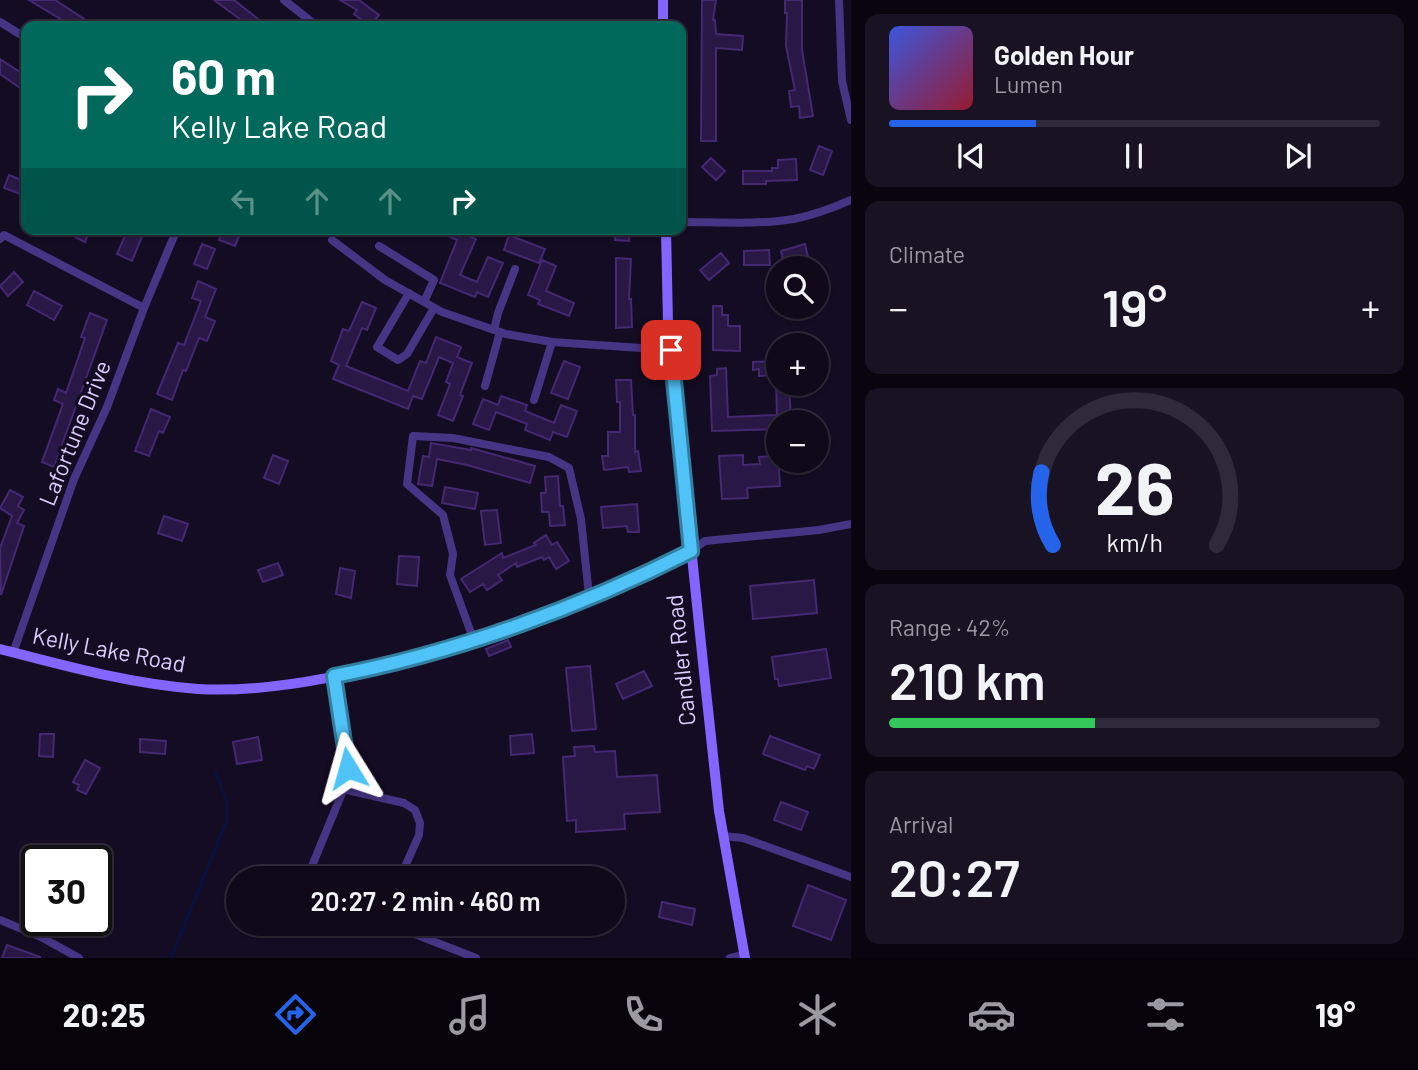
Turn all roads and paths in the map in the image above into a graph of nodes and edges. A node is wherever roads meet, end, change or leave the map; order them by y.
1 (284, 0) edge
2 (663, 0) edge
3 (839, 0) edge
4 (311, 21) edge
5 (663, 21) edge
6 (0, 22) edge
7 (21, 35) edge
8 (851, 120) edge
9 (851, 200) edge
10 (686, 222) edge
11 (174, 235) edge
12 (666, 235) edge
13 (0, 239) edge
14 (332, 240) dead end
15 (379, 246) dead end
16 (515, 269) dead end
17 (409, 293) junction
18 (424, 302) junction
19 (144, 308) junction
20 (434, 308) junction
21 (497, 331) junction
22 (552, 342) junction
23 (671, 350) junction
24 (485, 386) dead end
25 (534, 400) dead end
26 (851, 524) edge
27 (691, 551) junction
28 (589, 596) junction
29 (474, 641) junction
30 (0, 649) edge
31 (13, 653) junction
32 (334, 676) junction
33 (343, 789) junction
34 (723, 836) junction
35 (312, 866) edge
36 (405, 866) edge
37 (851, 877) edge
38 (0, 920) edge
39 (420, 936) edge
40 (745, 956) edge
41 (79, 958) edge
42 (476, 958) edge
43 (730, 958) edge

1 - 4 street
2 - 5 main road
3 - 8 street
6 - 7 street
9 - 10 street
11 - 19 street, Lafortune Drive
12 - 23 main road, Candler Road
13 - 19 street
14 - 17 street
15 - 18 street
16 - 21 street
17 - 18 street
17 - 20 street
18 - 20 street
19 - 31 street, Lafortune Drive
20 - 21 street
21 - 22 street
21 - 24 street
22 - 23 street
22 - 25 street
23 - 27 main road, Candler Road
26 - 27 street
27 - 28 main road, Kelly Lake Road
27 - 34 main road, Candler Road
28 - 29 main road, Kelly Lake Road
28 - 29 street
29 - 32 main road, Kelly Lake Road
30 - 31 main road, Kelly Lake Road
31 - 32 main road, Kelly Lake Road
32 - 33 street
33 - 35 street
33 - 36 street
34 - 37 street
34 - 40 main road, Candler Road
38 - 41 street
39 - 42 street
40 - 43 street

